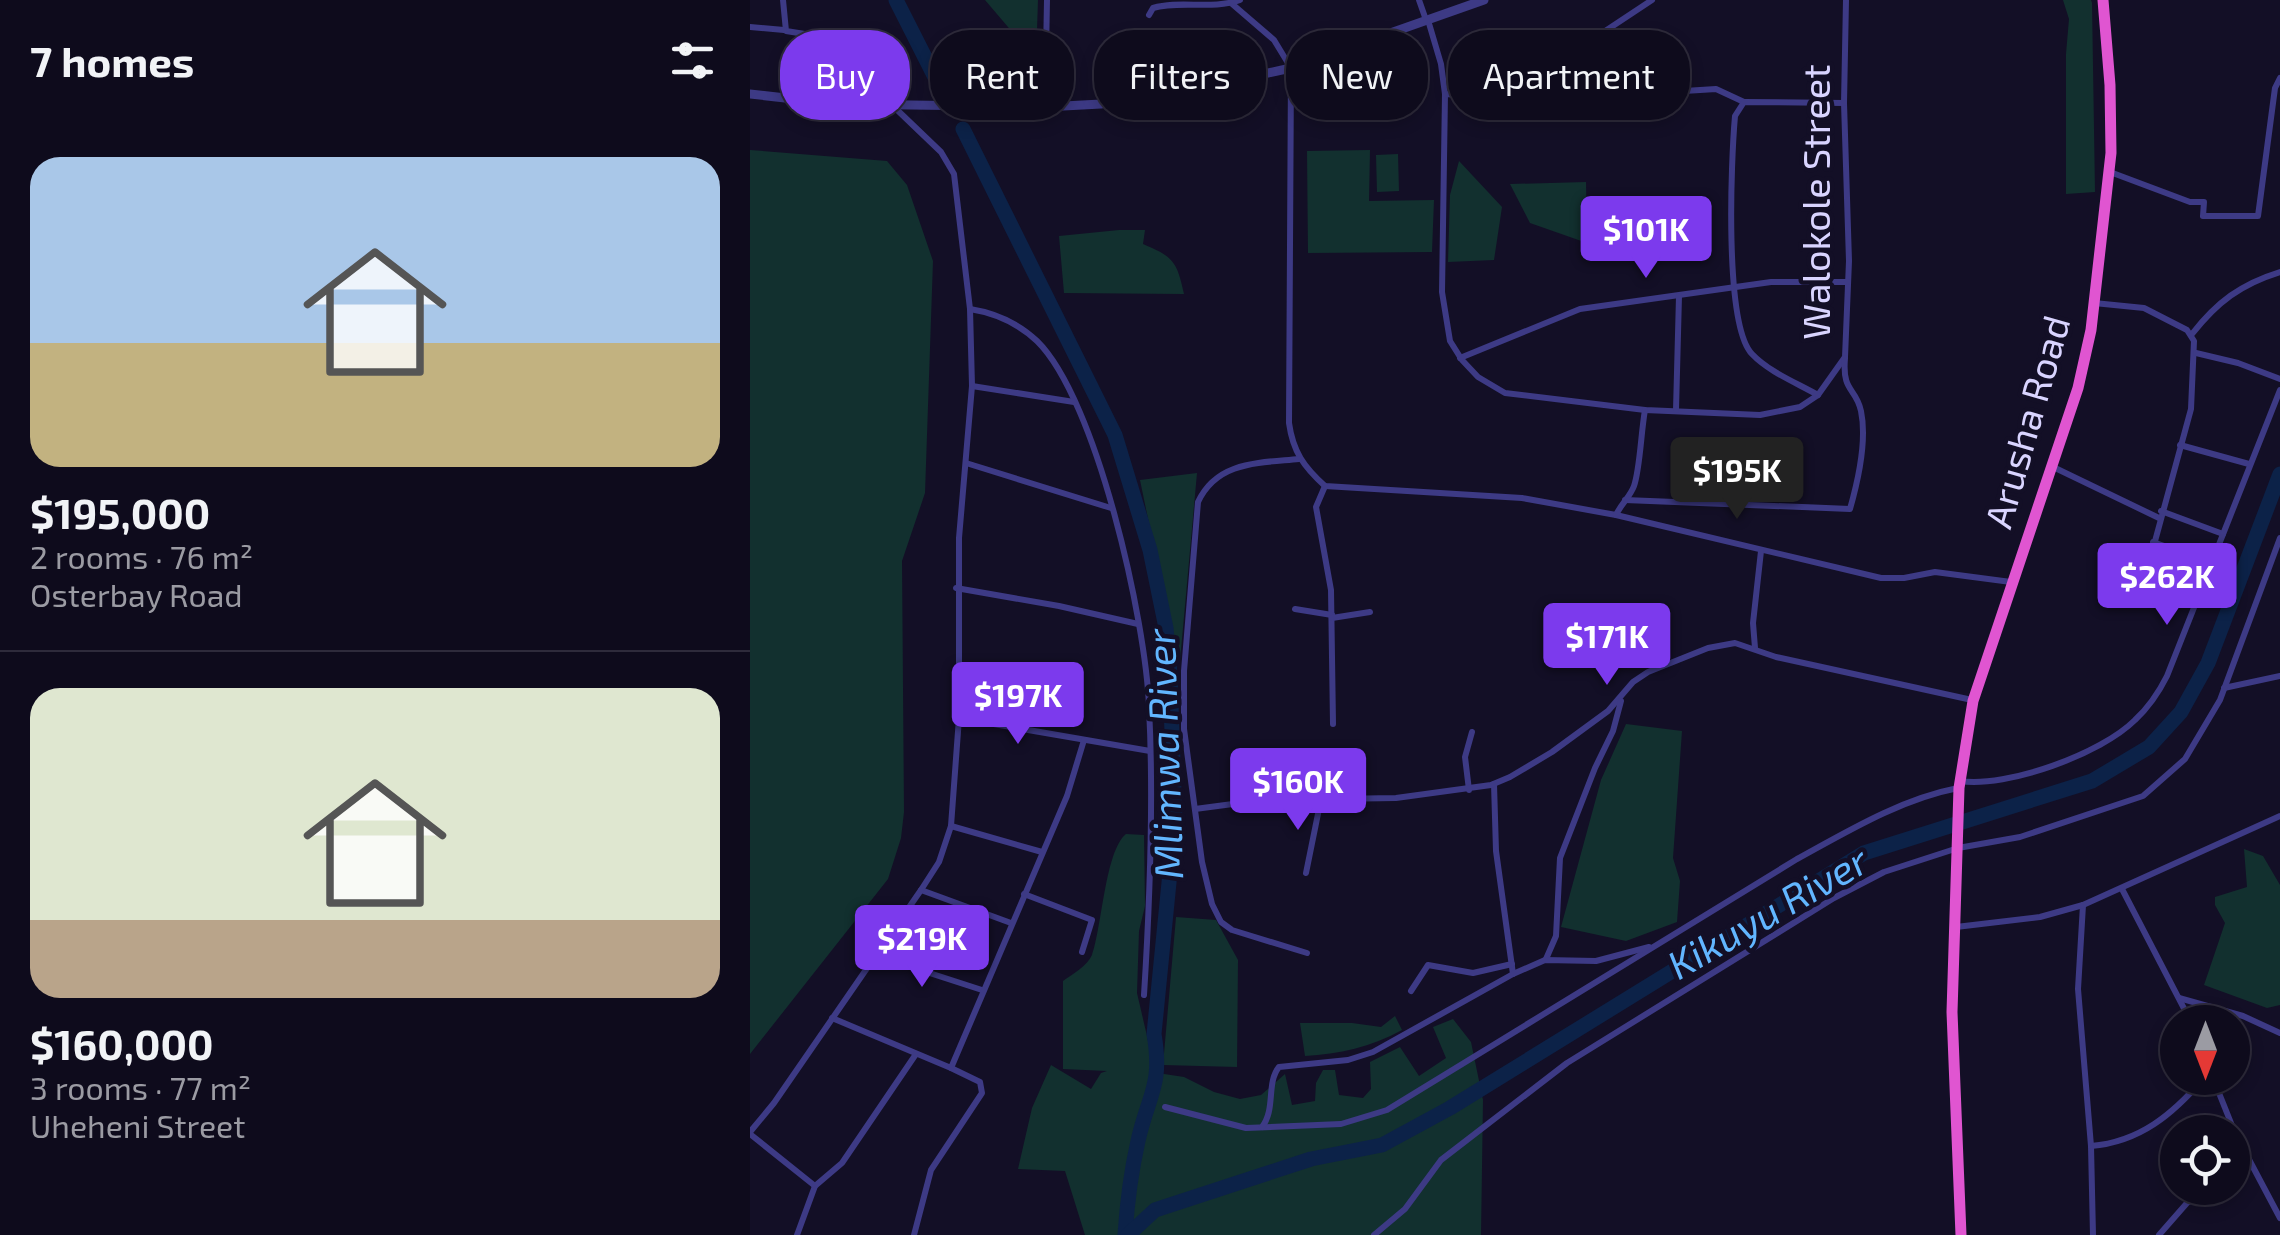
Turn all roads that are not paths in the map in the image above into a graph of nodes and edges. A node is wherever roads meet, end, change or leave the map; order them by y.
1 (783, 0) edge
2 (1047, 0) edge
3 (1240, 0) edge
4 (1419, 0) edge
5 (1484, 0) edge
6 (1652, 0) edge
7 (1846, 0) edge
8 (2103, 0) edge
9 (1231, 4) junction
10 (1150, 15) dead end
11 (1427, 20) junction
12 (750, 28) edge
13 (786, 30) joint
14 (1046, 30) edge
15 (1399, 30) edge
16 (1606, 30) edge
17 (1286, 60) edge
18 (1286, 69) edge
19 (2280, 78) edge
20 (1690, 91) edge
21 (750, 94) edge
22 (1445, 94) junction
23 (1448, 94) edge
24 (780, 97) edge
25 (1744, 102) junction
26 (1844, 103) junction
27 (1074, 105) edge
28 (908, 120) edge
29 (1291, 120) edge
30 (2110, 172) junction
31 (2280, 272) edge
32 (1848, 282) junction
33 (1733, 287) junction
34 (1679, 296) junction
35 (2094, 303) junction
36 (970, 309) junction
37 (2192, 334) junction
38 (2196, 353) junction
39 (1845, 357) junction
40 (1460, 358) junction
41 (2280, 380) edge
42 (972, 386) junction
43 (2280, 390) edge
44 (1818, 395) junction
45 (1075, 402) junction
46 (1645, 410) junction
47 (1676, 410) junction
48 (2180, 446) junction
49 (1299, 459) junction
50 (966, 462) junction
51 (2249, 464) junction
52 (2050, 466) junction
53 (1325, 486) junction
54 (1625, 500) junction
55 (1112, 508) junction
56 (2160, 514) junction
57 (1616, 515) junction
58 (2223, 534) junction
59 (2280, 538) edge
60 (2153, 542) junction
61 (1762, 551) junction
62 (2212, 562) junction
63 (2012, 582) junction
64 (956, 588) junction
65 (2142, 589) dead end
66 (1295, 609) dead end
67 (1370, 612) dead end
68 (1332, 616) junction
69 (1138, 624) junction
70 (1755, 648) junction
71 (2280, 676) edge
72 (2224, 688) junction
73 (1622, 698) junction
74 (1973, 701) junction
75 (959, 718) junction
76 (1333, 724) dead end
77 (1472, 732) dead end
78 (1084, 740) junction
79 (1150, 751) junction
80 (1494, 784) junction
81 (1960, 788) junction
82 (1468, 790) junction
83 (1322, 800) junction
84 (1195, 809) junction
85 (2280, 816) edge
86 (951, 826) junction
87 (1959, 844) junction
88 (1042, 852) junction
89 (1306, 874) dead end
90 (2122, 888) junction
91 (921, 890) junction
92 (1024, 894) junction
93 (2083, 905) junction
94 (1011, 923) junction
95 (1954, 927) junction
96 (1656, 945) junction
97 (1082, 952) dead end
98 (1307, 952) dead end
99 (874, 955) junction
100 (1546, 960) junction
101 (1512, 964) junction
102 (1514, 974) junction
103 (982, 990) junction
104 (1411, 990) dead end
105 (1144, 996) dead end
106 (2178, 998) junction
107 (2182, 1005) edge
108 (832, 1018) junction
109 (2280, 1033) edge
110 (916, 1054) junction
111 (951, 1068) junction
112 (2189, 1095) edge
113 (1165, 1107) dead end
114 (1262, 1128) junction
115 (750, 1133) edge
116 (2091, 1146) junction
117 (2250, 1162) edge
118 (815, 1186) junction
119 (2280, 1194) edge
120 (2268, 1197) junction
121 (2186, 1205) edge
122 (2280, 1218) edge
123 (797, 1235) edge
124 (914, 1235) edge
125 (1374, 1235) edge
126 (1961, 1235) edge
127 (2093, 1235) edge
128 (2160, 1235) edge

1 - 13 street
2 - 14 street
3 - 9 street
4 - 11 street
5 - 11 street
6 - 16 street
7 - 26 street, Walokole Street
8 - 30 highway, Arusha Road
9 - 10 street
9 - 17 street
11 - 15 street
11 - 22 street
12 - 13 street
18 - 27 street
19 - 30 street
20 - 25 street
21 - 24 street
22 - 23 street
22 - 40 street
25 - 26 street
25 - 33 street
26 - 32 street, Walokole Street
28 - 36 street
29 - 49 street
30 - 35 highway, Arusha Road
31 - 37 street
32 - 33 street
32 - 39 street, Walokole Street
33 - 34 street
33 - 44 street
34 - 40 street
34 - 47 street
35 - 37 street
35 - 52 highway, Arusha Road
36 - 42 street
36 - 45 street
37 - 38 street
38 - 41 street
38 - 48 street
39 - 44 street, Walokole Street
39 - 54 street
40 - 46 street, Walokole Street
42 - 45 street
42 - 50 street
43 - 51 street
44 - 47 street, Walokole Street
45 - 55 street
46 - 47 street, Walokole Street
46 - 54 street
48 - 51 street
48 - 56 street
49 - 53 street
49 - 84 street
50 - 55 street
50 - 64 street
51 - 58 street
52 - 56 street
52 - 63 highway, Arusha Road
53 - 57 street
53 - 68 street
54 - 57 street
55 - 69 street
56 - 58 street
56 - 60 street
57 - 61 street
58 - 62 street
59 - 72 street
60 - 62 street
60 - 65 street
61 - 63 street
61 - 70 street
62 - 81 street
63 - 74 highway, Arusha Road
64 - 69 street
64 - 75 street
66 - 68 street
67 - 68 street
68 - 76 street
69 - 79 street
70 - 73 street
70 - 74 street
71 - 72 street
72 - 87 street
73 - 80 street
73 - 100 street
74 - 81 highway, Arusha Road
75 - 78 street
75 - 86 street
77 - 82 street
78 - 79 street
78 - 88 street
79 - 105 street
80 - 82 street
80 - 101 street
81 - 87 highway, Arusha Road
81 - 96 street
82 - 83 street
83 - 84 street
83 - 89 street
84 - 98 street
85 - 90 street
86 - 88 street
86 - 91 street
87 - 95 highway, Arusha Road
87 - 125 street
88 - 92 street
90 - 93 street
90 - 106 street
91 - 94 street
91 - 99 street
92 - 94 street
92 - 97 street
93 - 95 street
93 - 116 street
94 - 103 street
95 - 126 highway, Arusha Road
96 - 100 street
96 - 114 street
99 - 103 street
99 - 108 street
100 - 102 street
101 - 102 street
101 - 104 street
102 - 114 street
103 - 111 street
106 - 107 street
106 - 109 street
108 - 110 street
108 - 115 street
110 - 111 street
110 - 118 street
111 - 124 street
112 - 116 street
113 - 114 street
115 - 118 street
116 - 127 street
117 - 120 street
118 - 123 street
119 - 120 street
120 - 122 street
121 - 128 street

